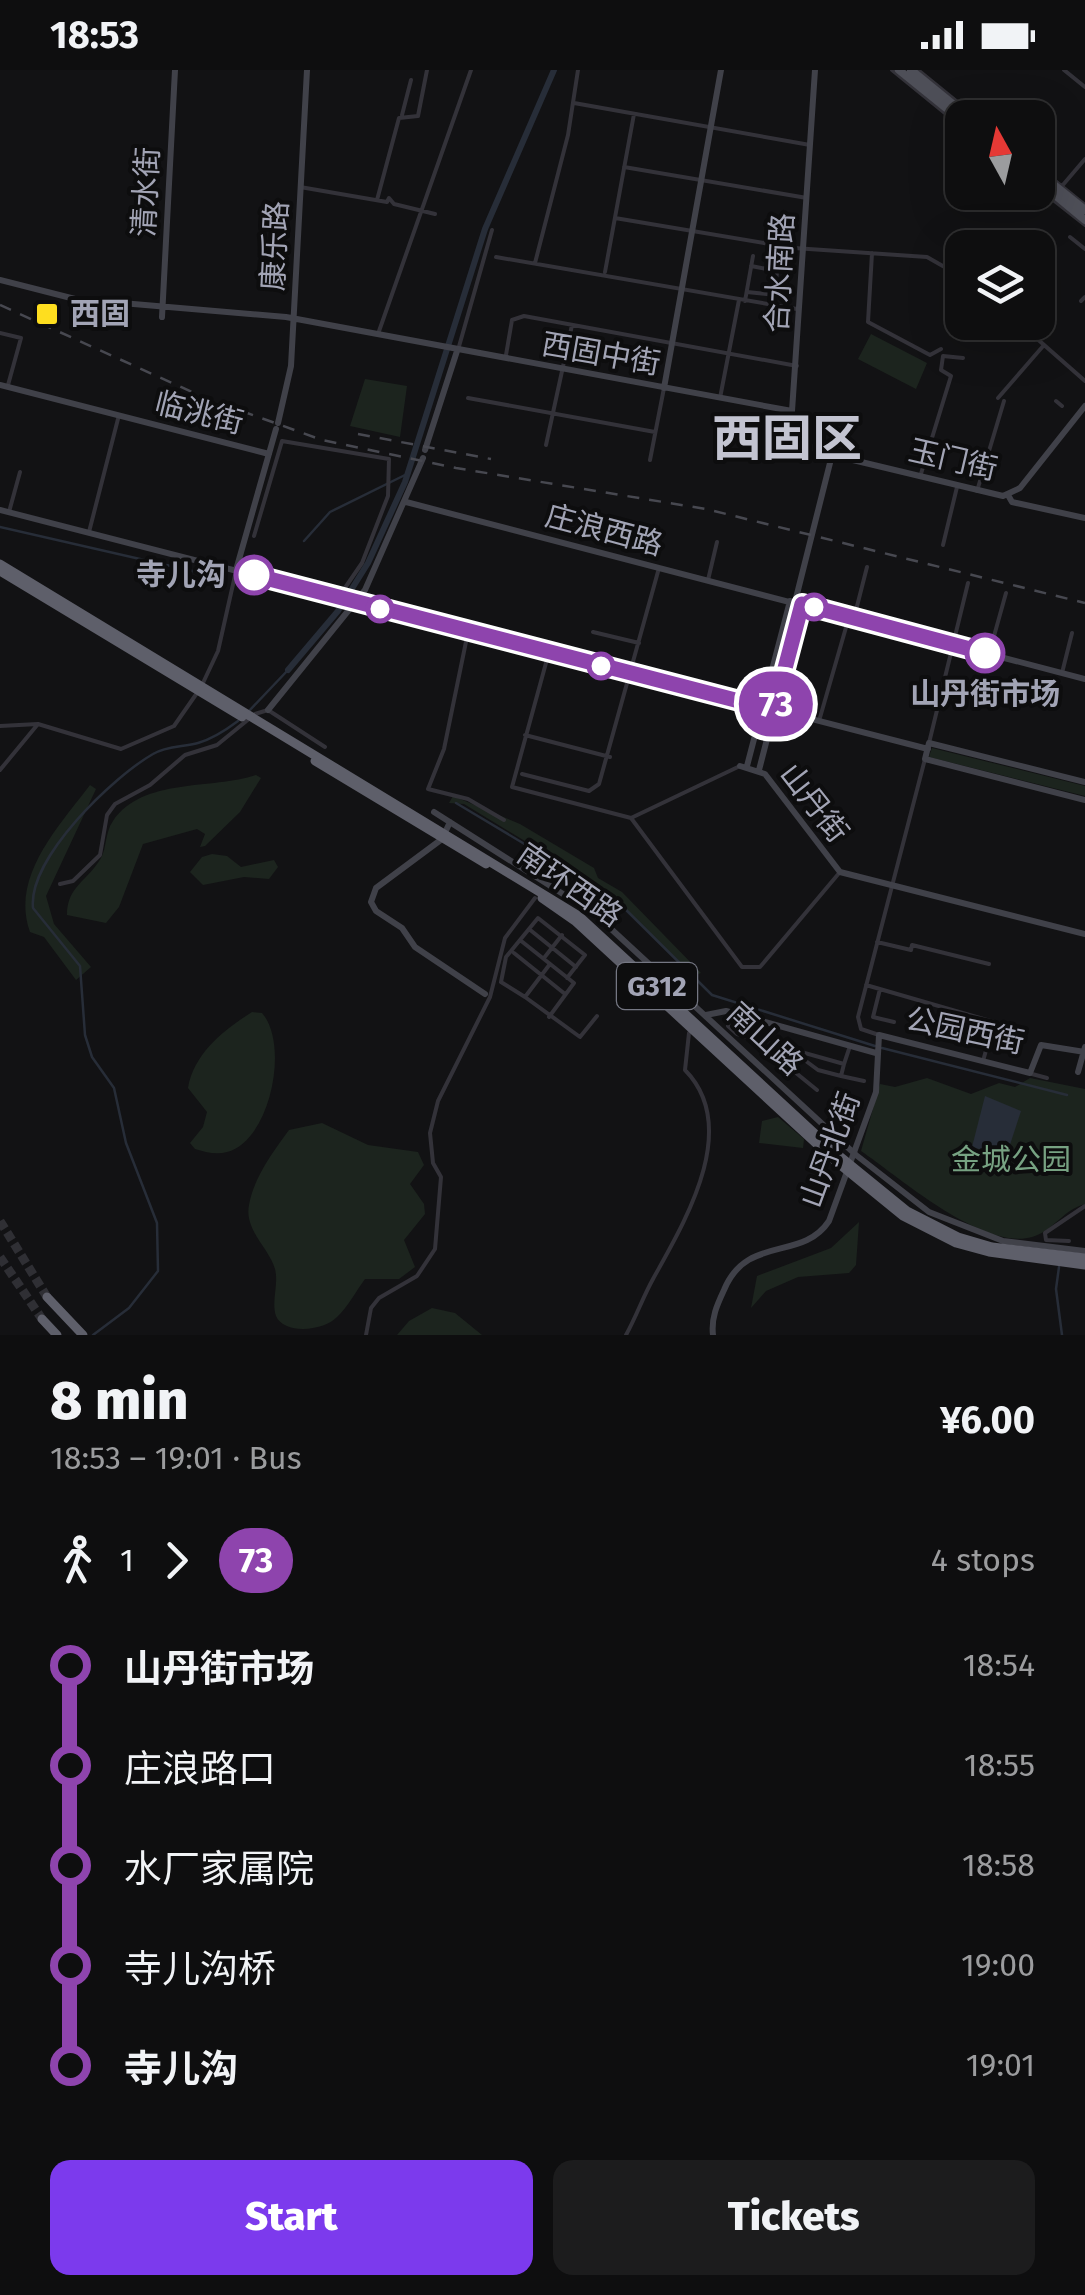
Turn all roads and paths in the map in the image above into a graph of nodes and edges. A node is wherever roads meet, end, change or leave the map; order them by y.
1 (175, 70) edge
2 (307, 70) edge
3 (427, 70) edge
4 (472, 70) edge
5 (578, 70) edge
6 (721, 70) edge
7 (815, 70) edge
8 (896, 70) edge
9 (914, 70) edge
10 (1064, 70) edge
11 (411, 80) dead end
12 (921, 82) junction
13 (1085, 87) edge
14 (947, 100) edge
15 (951, 100) edge
16 (574, 103) junction
17 (945, 107) edge
18 (945, 110) edge
19 (634, 114) junction
20 (402, 115) junction
21 (710, 127) junction
22 (810, 145) junction
23 (1085, 159) edge
24 (624, 167) junction
25 (701, 180) junction
26 (300, 187) junction
27 (1055, 190) edge
28 (1057, 193) junction
29 (807, 198) junction
30 (377, 200) junction
31 (1085, 208) edge
32 (423, 214) junction
33 (436, 214) dead end
34 (615, 218) junction
35 (1085, 223) edge
36 (492, 230) dead end
37 (692, 231) junction
38 (1070, 237) dead end
39 (804, 249) junction
40 (1085, 249) edge
41 (872, 253) junction
42 (753, 256) dead end
43 (496, 257) dead end
44 (535, 263) junction
45 (752, 266) junction
46 (945, 266) edge
47 (605, 274) junction
48 (0, 280) edge
49 (682, 290) junction
50 (747, 292) junction
51 (742, 301) junction
52 (164, 305) junction
53 (800, 309) junction
54 (162, 317) dead end
55 (294, 321) junction
56 (572, 325) junction
57 (0, 333) edge
58 (377, 336) junction
59 (1039, 340) edge
60 (672, 343) junction
61 (1044, 344) junction
62 (941, 349) dead end
63 (455, 351) junction
64 (728, 354) junction
65 (963, 358) dead end
66 (505, 359) junction
67 (797, 366) junction
68 (561, 369) junction
69 (1085, 381) edge
70 (4, 386) edge
71 (664, 388) junction
72 (468, 398) dead end
73 (720, 398) junction
74 (1056, 400) dead end
75 (1062, 406) dead end
76 (1085, 406) edge
77 (792, 412) junction
78 (553, 414) junction
79 (118, 416) junction
80 (655, 432) junction
81 (546, 445) dead end
82 (269, 454) junction
83 (832, 454) junction
84 (650, 460) dead end
85 (20, 472) dead end
86 (920, 477) junction
87 (957, 486) junction
88 (977, 492) junction
89 (1008, 495) junction
90 (406, 502) junction
91 (4, 511) edge
92 (1085, 518) edge
93 (89, 532) junction
94 (254, 536) dead end
95 (717, 542) dead end
96 (943, 546) dead end
97 (867, 567) dead end
98 (0, 568) edge
99 (659, 568) junction
100 (236, 570) junction
101 (708, 580) junction
102 (968, 583) dead end
103 (1006, 593) dead end
104 (339, 598) junction
105 (356, 602) junction
106 (796, 602) junction
107 (851, 617) junction
108 (468, 632) junction
109 (593, 632) dead end
110 (1072, 633) dead end
111 (640, 643) junction
112 (953, 645) junction
113 (549, 652) junction
114 (989, 654) junction
115 (1062, 673) junction
116 (631, 674) junction
117 (1085, 679) edge
118 (762, 707) junction
119 (268, 710) junction
120 (774, 710) junction
121 (819, 721) junction
122 (38, 724) junction
123 (0, 726) edge
124 (525, 735) junction
125 (928, 746) junction
126 (324, 747) dead end
127 (610, 757) junction
128 (925, 759) junction
129 (744, 766) junction
130 (0, 770) edge
131 (760, 770) junction
132 (522, 774) dead end
133 (1085, 782) edge
134 (1085, 800) edge
135 (631, 818) junction
136 (504, 820) dead end
137 (448, 828) junction
138 (840, 872) junction
139 (60, 884) dead end
140 (892, 884) junction
141 (535, 898) dead end
142 (529, 929) junction
143 (1085, 934) edge
144 (562, 935) junction
145 (520, 940) junction
146 (877, 942) junction
147 (552, 948) junction
148 (512, 952) junction
149 (544, 958) junction
150 (550, 964) junction
151 (990, 964) dead end
152 (576, 967) junction
153 (541, 976) junction
154 (567, 978) junction
155 (499, 981) junction
156 (866, 985) junction
157 (493, 988) junction
158 (880, 989) junction
159 (482, 992) joint
160 (564, 994) junction
161 (525, 997) junction
162 (596, 1016) dead end
163 (549, 1017) junction
164 (704, 1017) junction
165 (894, 1022) dead end
166 (690, 1033) dead end
167 (757, 1041) junction
168 (850, 1044) junction
169 (877, 1044) junction
170 (791, 1050) junction
171 (1085, 1050) edge
172 (983, 1061) junction
173 (844, 1064) junction
174 (1078, 1072) dead end
175 (1030, 1073) junction
176 (841, 1076) junction
177 (1047, 1078) dead end
178 (864, 1081) dead end
179 (817, 1090) dead end
180 (851, 1166) junction
181 (1085, 1206) edge
182 (1070, 1241) dead end
183 (1085, 1250) edge
184 (1055, 1252) junction
185 (1084, 1261) edge
186 (47, 1297) tunnel mouth
187 (42, 1319) tunnel mouth
188 (57, 1335) edge
189 (83, 1335) edge
190 (366, 1335) edge
191 (626, 1335) edge
192 (713, 1335) edge

1 - 52 street, 清水街
2 - 26 street, 康乐路
3 - 20 street
4 - 32 street
5 - 16 street
6 - 21 street
7 - 22 street, 合水南路
8 - 12 main road
8 - 18 street
9 - 12 main road
9 - 15 street
10 - 13 street
11 - 20 street
12 - 14 main road
12 - 17 main road
16 - 19 street
16 - 44 street
19 - 21 street
19 - 24 street
20 - 30 street
21 - 22 street
21 - 25 street
22 - 29 street, 合水南路
23 - 28 street
24 - 25 street
24 - 34 street
25 - 29 street
25 - 37 street
26 - 30 street
26 - 55 street, 康乐路
27 - 28 main road
28 - 31 main road
28 - 35 main road
29 - 39 street, 合水南路
30 - 32 street
32 - 33 street
32 - 58 street
34 - 37 street
34 - 47 street
36 - 63 street
37 - 39 street
37 - 49 street
38 - 40 street
39 - 41 street
39 - 53 street, 合水南路
41 - 46 street
41 - 62 street
42 - 45 street
43 - 44 street
44 - 47 street
45 - 50 street
45 - 50 street
47 - 49 street
48 - 52 street, 西固中街
49 - 51 street
49 - 60 street
50 - 51 street
51 - 53 street
51 - 64 street
52 - 54 street, 清水街
52 - 55 street, 西固中街
53 - 67 street, 合水南路
55 - 58 street, 西固中街
55 - 82 street, 康乐路
56 - 60 street
56 - 66 street
56 - 68 street
57 - 70 street
58 - 63 street, 西固中街
59 - 61 street
60 - 64 street
60 - 71 street
61 - 69 street
61 - 88 street
63 - 66 street, 西固中街
63 - 90 street
64 - 67 street
64 - 73 street
65 - 86 street
66 - 68 street, 西固中街
67 - 77 street, 合水南路
68 - 71 street, 西固中街
68 - 78 street
70 - 79 street, 临洮街
71 - 73 street, 西固中街
71 - 80 street
72 - 78 street
73 - 77 street, 西固中街
74 - 75 street
76 - 89 street, 玉门街
77 - 83 street
78 - 80 street
78 - 81 street
79 - 82 street, 临洮街
79 - 93 street, 临洮街
80 - 84 street
82 - 100 street, 康乐路
83 - 86 street, 玉门街
83 - 106 street
85 - 91 street
86 - 87 street, 玉门街
87 - 88 street, 玉门街
87 - 96 street
88 - 89 street, 玉门街
89 - 92 street
90 - 99 street, 庄浪西路
90 - 105 street
91 - 93 street
93 - 100 street
94 - 104 street
95 - 101 street
97 - 107 street
98 - 137 highway, 南环西路 / G312
99 - 101 street, 庄浪西路
99 - 111 street
100 - 104 street
100 - 122 street
101 - 106 street, 庄浪西路
102 - 112 street
103 - 114 street
104 - 105 street
105 - 108 street
105 - 119 street
106 - 107 street, 庄浪西路
106 - 118 street
106 - 120 street
107 - 112 street, 庄浪西路
107 - 121 street
108 - 113 street
108 - 136 street
109 - 111 street
110 - 115 street
111 - 116 street
112 - 114 street, 庄浪西路
112 - 125 street
113 - 116 street
113 - 124 street
114 - 115 street, 庄浪西路
115 - 117 street, 庄浪西路
116 - 118 street
116 - 127 street
118 - 120 street
118 - 129 street
119 - 126 street
119 - 139 street
120 - 121 street
120 - 131 street
121 - 125 street
122 - 123 street
122 - 130 street
124 - 127 street
124 - 135 street
125 - 128 street
125 - 133 street
127 - 132 street
128 - 134 street
128 - 140 street, 山丹北街
129 - 131 street, 山丹街
129 - 135 street, 山丹街
131 - 138 street, 山丹街
135 - 138 street
137 - 159 street
137 - 164 street, 南山路
137 - 180 highway, 南环西路 / G312
138 - 140 street, 山丹街
140 - 143 street, 山丹街
140 - 146 street, 山丹北街
141 - 155 street
142 - 144 street
142 - 145 street
142 - 147 street
144 - 147 street
144 - 152 street
145 - 148 street
145 - 149 street
146 - 151 street
146 - 156 street, 山丹北街
147 - 149 street
147 - 152 street
148 - 153 street
148 - 155 street
149 - 150 street
150 - 153 street
150 - 154 street
152 - 154 street
153 - 160 street
153 - 161 street
154 - 160 street
155 - 157 street
155 - 161 street
156 - 158 street
156 - 169 street, 山丹北街
157 - 159 street
157 - 190 street
158 - 165 street
158 - 172 street
160 - 163 street
161 - 163 street
162 - 163 street
164 - 168 street, 公园西街
164 - 180 street, 南山路
166 - 191 street
167 - 168 street
167 - 170 street
167 - 179 street
168 - 169 street, 公园西街
168 - 173 street
169 - 172 street, 公园西街
169 - 180 street, 山丹北街
170 - 173 street
170 - 176 street
171 - 174 street
171 - 175 street, 公园西街
172 - 175 street, 公园西街
173 - 176 street
175 - 177 street
176 - 178 street
180 - 184 street, 南山路
180 - 184 highway, 南环西路 / G312
180 - 192 street, 山丹北街
181 - 184 street
182 - 184 street
183 - 184 street, 南山路
184 - 185 highway, 南环西路 / G312
186 - 189 highway
187 - 188 highway

